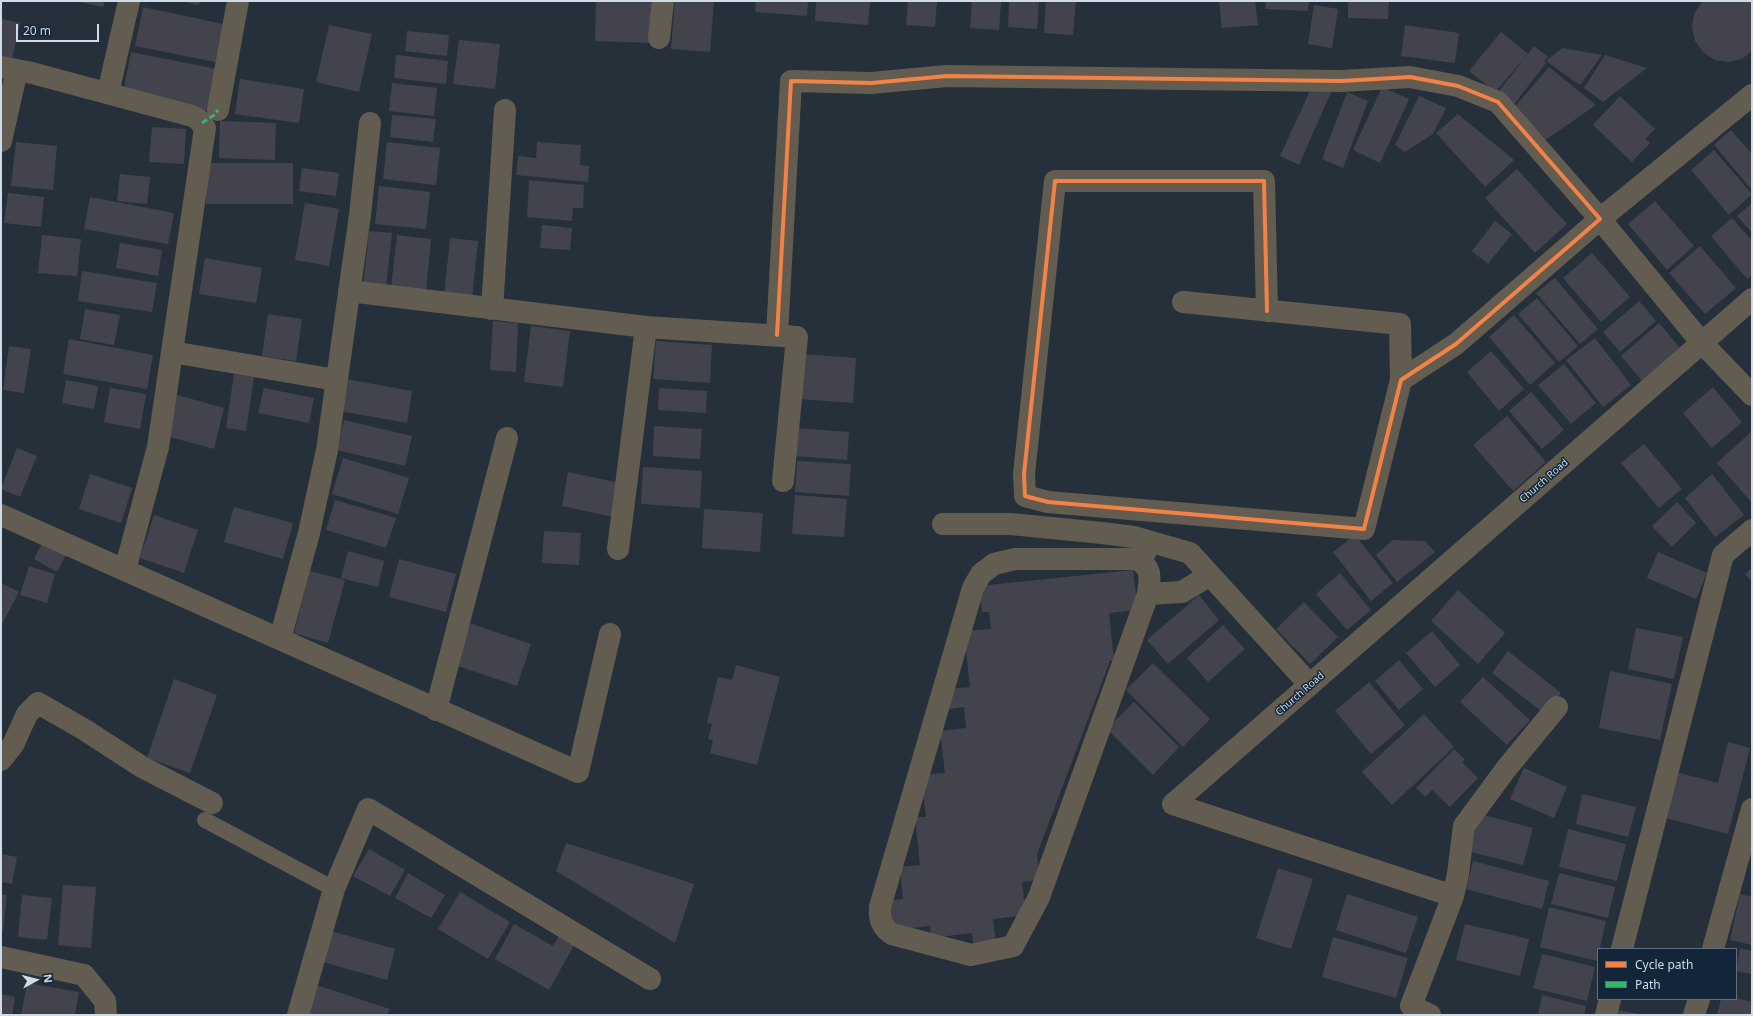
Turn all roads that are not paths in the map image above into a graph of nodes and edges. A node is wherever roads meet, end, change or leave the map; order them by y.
1 (129, 1) edge
2 (238, 1) edge
3 (663, 1) edge
4 (659, 38) dead end
5 (9, 69) edge
6 (108, 93) junction
7 (1752, 95) edge
8 (218, 110) dead end
9 (505, 110) dead end
10 (370, 123) dead end
11 (1, 141) edge
12 (1600, 219) junction
13 (349, 291) junction
14 (1752, 299) edge
15 (1183, 302) dead end
16 (492, 309) junction
17 (1267, 311) junction
18 (646, 327) junction
19 (778, 335) junction
20 (1702, 343) junction
21 (172, 352) junction
22 (336, 380) junction
23 (1401, 380) junction
24 (1752, 395) edge
25 (507, 438) dead end
26 (784, 481) dead end
27 (1159, 511) junction
28 (1, 515) edge
29 (943, 524) dead end
30 (1752, 530) edge
31 (618, 549) dead end
32 (1146, 549) junction
33 (125, 570) junction
34 (1210, 576) junction
35 (1151, 594) junction
36 (610, 634) dead end
37 (280, 640) junction
38 (1310, 685) junction
39 (1556, 707) dead end
40 (436, 710) junction
41 (1, 760) edge
42 (1752, 809) edge
43 (208, 811) joint
44 (334, 889) junction
45 (1453, 896) junction
46 (1622, 948) edge
47 (1713, 948) edge
48 (1, 957) edge
49 (650, 979) dead end
50 (1610, 1000) edge
51 (1699, 1000) edge
52 (106, 1015) edge
53 (298, 1015) edge
54 (1430, 1015) edge
55 (1606, 1015) edge
56 (1694, 1015) edge

1 - 6 street
2 - 8 street
3 - 4 street
5 - 6 street
5 - 11 street
6 - 21 street
7 - 12 street
9 - 16 street
10 - 13 street
12 - 19 street
12 - 20 street
12 - 23 street
13 - 16 street
13 - 22 street
14 - 20 street, Church Road
15 - 17 street
16 - 18 street
17 - 23 street
17 - 27 street
18 - 19 street
18 - 31 street
19 - 26 street
20 - 24 street
20 - 38 street, Church Road
21 - 22 street
21 - 33 street
22 - 37 street
23 - 27 street
25 - 40 street
27 - 32 street
28 - 33 street
29 - 32 street
30 - 46 street
32 - 34 street
32 - 35 street
32 - 35 street
33 - 37 street
34 - 35 street
34 - 38 street
36 - 40 street
37 - 40 street
38 - 45 street, Church Road
39 - 45 street
41 - 43 street
42 - 47 street
43 - 44 lane
44 - 49 street
44 - 53 street
45 - 54 street
48 - 52 street
50 - 55 street
51 - 56 street

